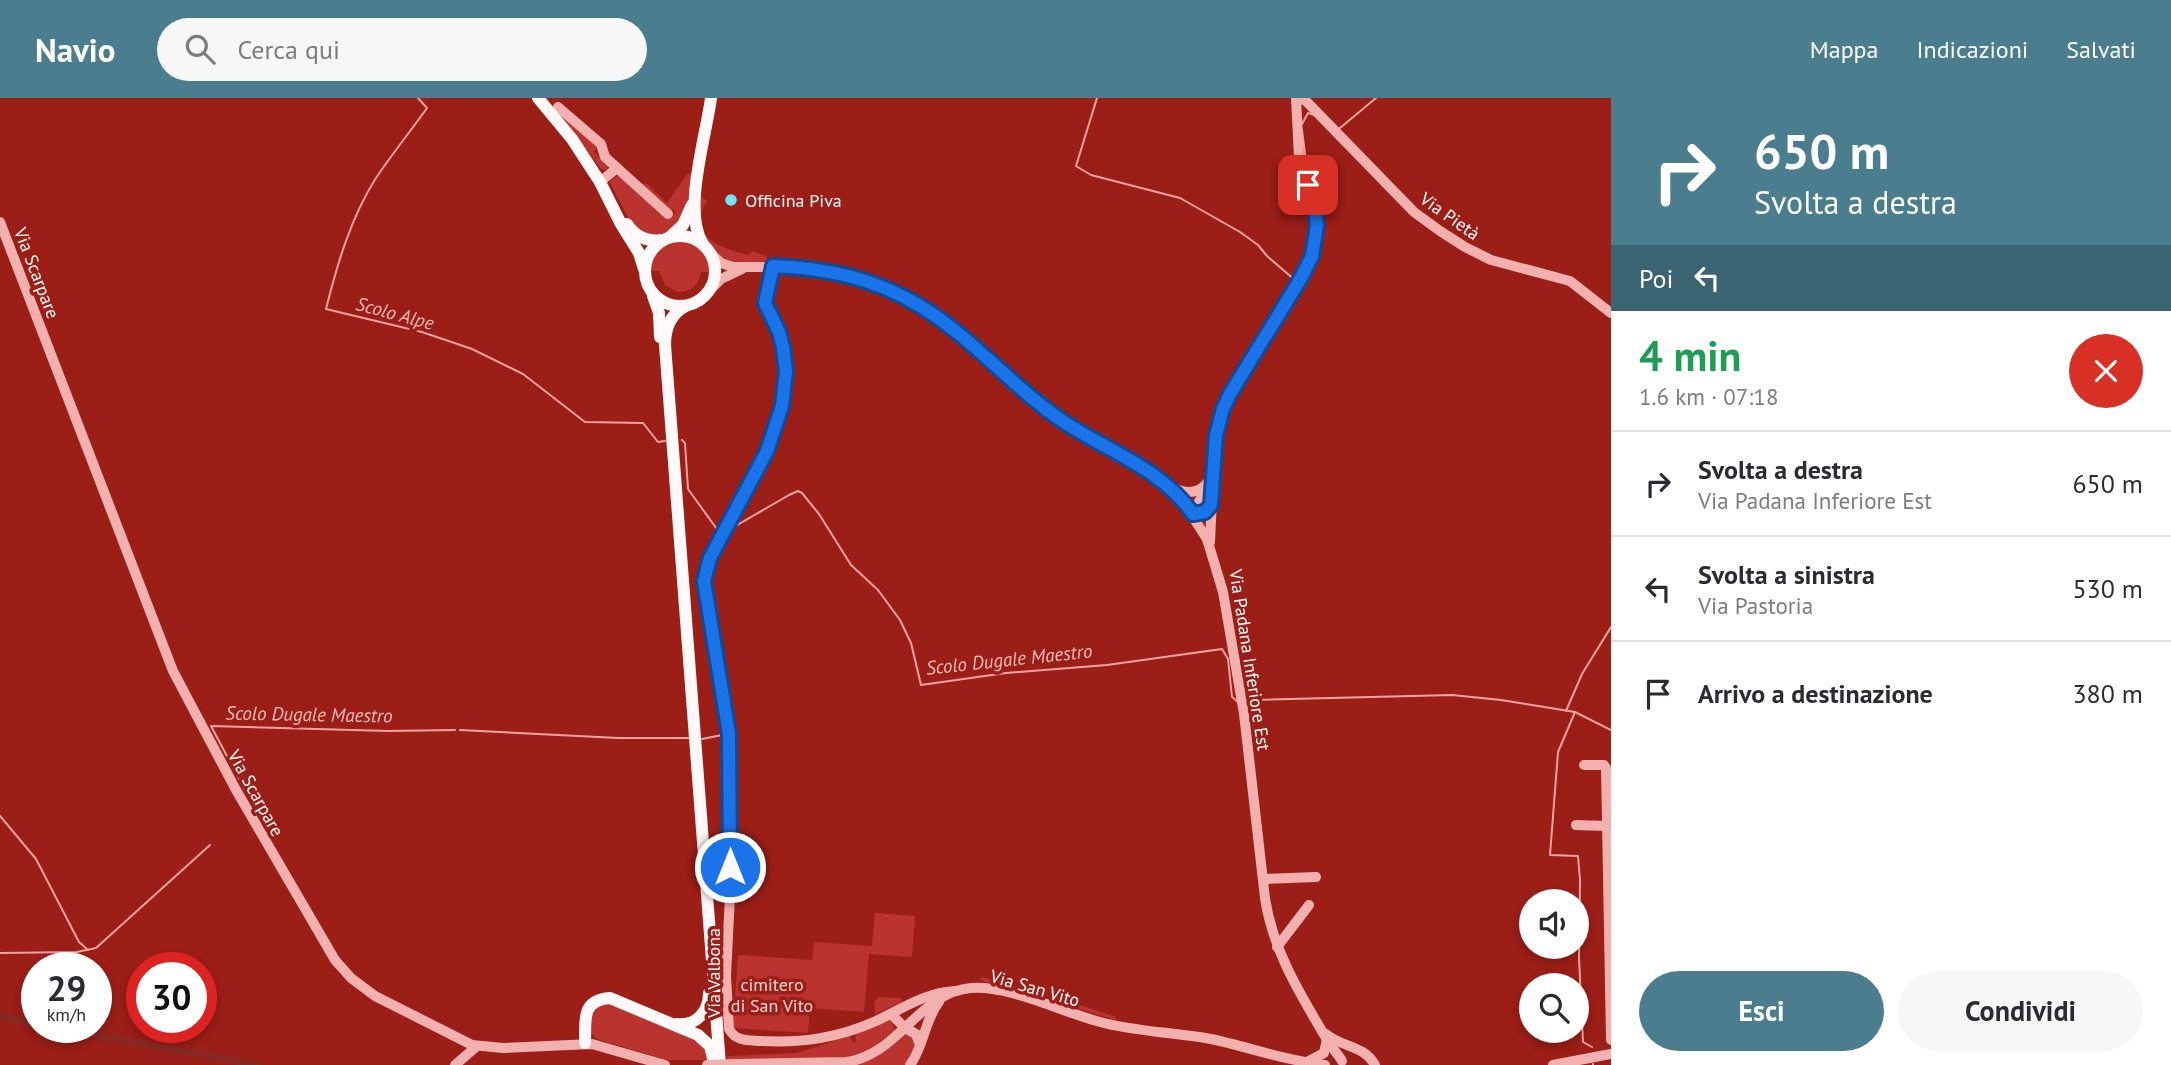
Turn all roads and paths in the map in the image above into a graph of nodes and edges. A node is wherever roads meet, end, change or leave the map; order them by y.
1 (538, 98) edge
2 (711, 98) edge
3 (1298, 98) edge
4 (558, 107) dead end
5 (617, 168) junction
6 (600, 182) junction
7 (694, 198) junction
8 (611, 201) junction
9 (668, 215) dead end
10 (0, 222) edge
11 (666, 238) junction
12 (707, 249) junction
13 (773, 266) junction
14 (746, 268) junction
15 (645, 276) junction
16 (650, 290) junction
17 (709, 292) junction
18 (686, 306) junction
19 (1611, 313) edge
20 (665, 361) junction
21 (1212, 475) junction
22 (1164, 482) junction
23 (1212, 502) junction
24 (1192, 513) junction
25 (1212, 552) junction
26 (1584, 765) dead end
27 (1576, 825) dead end
28 (1606, 826) junction
29 (1316, 877) dead end
30 (1263, 879) junction
31 (1309, 905) dead end
32 (1610, 913) edge
33 (710, 943) junction
34 (1277, 947) junction
35 (1610, 965) edge
36 (956, 991) junction
37 (945, 995) junction
38 (902, 1008) junction
39 (891, 1014) junction
40 (918, 1016) junction
41 (676, 1024) junction
42 (905, 1028) junction
43 (1326, 1037) junction
44 (1611, 1038) edge
45 (462, 1041) junction
46 (585, 1043) junction
47 (920, 1045) junction
48 (477, 1046) junction
49 (1358, 1049) junction
50 (1611, 1054) edge
51 (1305, 1062) junction
52 (1342, 1063) edge
53 (456, 1064) edge
54 (1373, 1064) edge
55 (665, 1065) edge
56 (702, 1065) edge
57 (707, 1065) edge
58 (714, 1065) edge
59 (726, 1065) edge
60 (910, 1065) edge
61 (1323, 1065) edge
62 (1553, 1065) edge

1 - 6 main road
2 - 7 main road
3 - 19 street, Via Pietà
3 - 21 street
4 - 5 street
5 - 6 street
5 - 9 street
6 - 8 main road
7 - 11 main road
7 - 12 main road
8 - 11 main road
8 - 15 main road
10 - 45 street, Via Scarpare
11 - 12 main road
11 - 15 main road
12 - 14 street, Via Padana Inferiore Est
12 - 17 main road
13 - 14 street, Via Padana Inferiore Est
13 - 22 street, Via Padana Inferiore Est
13 - 39 street, Via Valbona
14 - 17 street, Via Padana Inferiore Est
15 - 16 main road
16 - 18 main road
16 - 20 main road
17 - 18 main road
18 - 20 main road
20 - 33 main road
21 - 22 street
21 - 23 street
21 - 24 street
22 - 24 street, Via Padana Inferiore Est
23 - 24 street
23 - 25 street
24 - 25 street, Via Padana Inferiore Est
25 - 30 street, Via Padana Inferiore Est
26 - 28 street
27 - 28 street
28 - 32 street
29 - 30 street
30 - 34 street, Via Padana Inferiore Est
31 - 34 street
32 - 35 street
33 - 41 main road
33 - 59 main road
34 - 43 street, Via Padana Inferiore Est
35 - 44 street
36 - 37 street, Via San Vito
36 - 38 street, Via Valbona
36 - 51 street, Via San Vito
37 - 40 street, Via San Vito
37 - 47 street
38 - 39 street, Via Valbona
38 - 40 street
39 - 42 street
40 - 42 street, Via San Vito
40 - 47 street
41 - 46 main road
41 - 58 main road
42 - 47 street
42 - 59 street, Via San Vito
43 - 49 street
43 - 51 street
43 - 52 street, Via Padana Inferiore Est
45 - 48 street, Via Scarpare
45 - 53 street
46 - 48 street, Via Scarpare
46 - 55 street, Via Scarpare
47 - 60 street
48 - 53 street
49 - 52 street
49 - 54 street
50 - 62 street
51 - 61 street, Via San Vito
52 - 61 street, Via San Vito
56 - 57 street
57 - 59 street, Via San Vito, bridge

